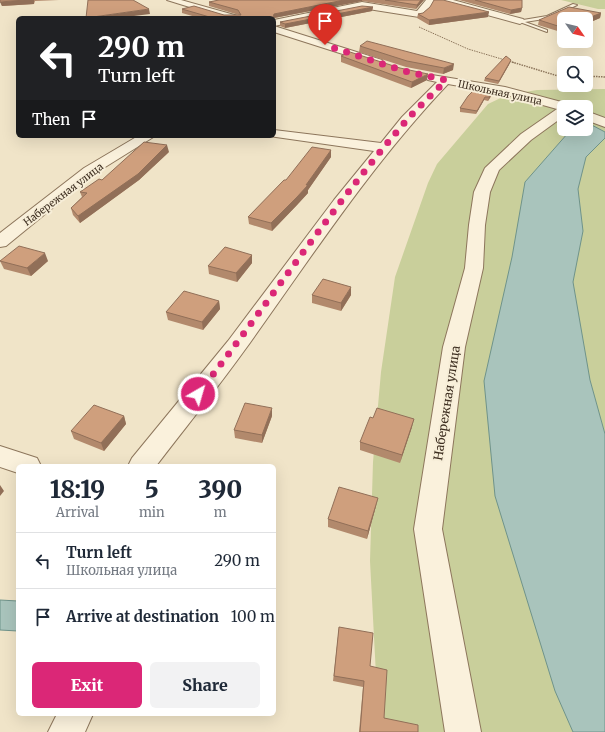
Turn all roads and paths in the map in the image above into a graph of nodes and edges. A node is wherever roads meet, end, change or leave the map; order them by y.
1 (171, 0) edge
2 (430, 0) edge
3 (443, 0) edge
4 (575, 5) dead end
5 (419, 14) junction
6 (228, 16) edge
7 (520, 21) junction
8 (276, 23) edge
9 (276, 30) edge
10 (545, 31) edge
11 (389, 66) edge
12 (418, 74) edge
13 (557, 75) edge
14 (593, 76) edge
15 (605, 77) edge
16 (446, 80) junction
17 (557, 105) edge
18 (605, 110) edge
19 (593, 111) edge
20 (557, 114) edge
21 (593, 118) edge
22 (605, 123) edge
23 (276, 134) edge
24 (145, 138) edge
25 (384, 148) junction
26 (0, 242) edge
27 (0, 456) edge
28 (22, 464) edge
29 (143, 464) edge
30 (75, 716) edge
31 (66, 732) edge
32 (463, 732) edge

1 - 6 street
2 - 5 street
3 - 7 street
4 - 7 lane
5 - 8 street
5 - 13 path
7 - 10 lane
9 - 11 street
12 - 16 street, Школьная улица
14 - 15 path
16 - 17 street, Школьная улица
16 - 25 street
18 - 19 street
20 - 32 street, Набережная улица
21 - 22 street
23 - 25 street
24 - 26 street, Набережная улица
25 - 29 street
27 - 28 street
30 - 31 street

